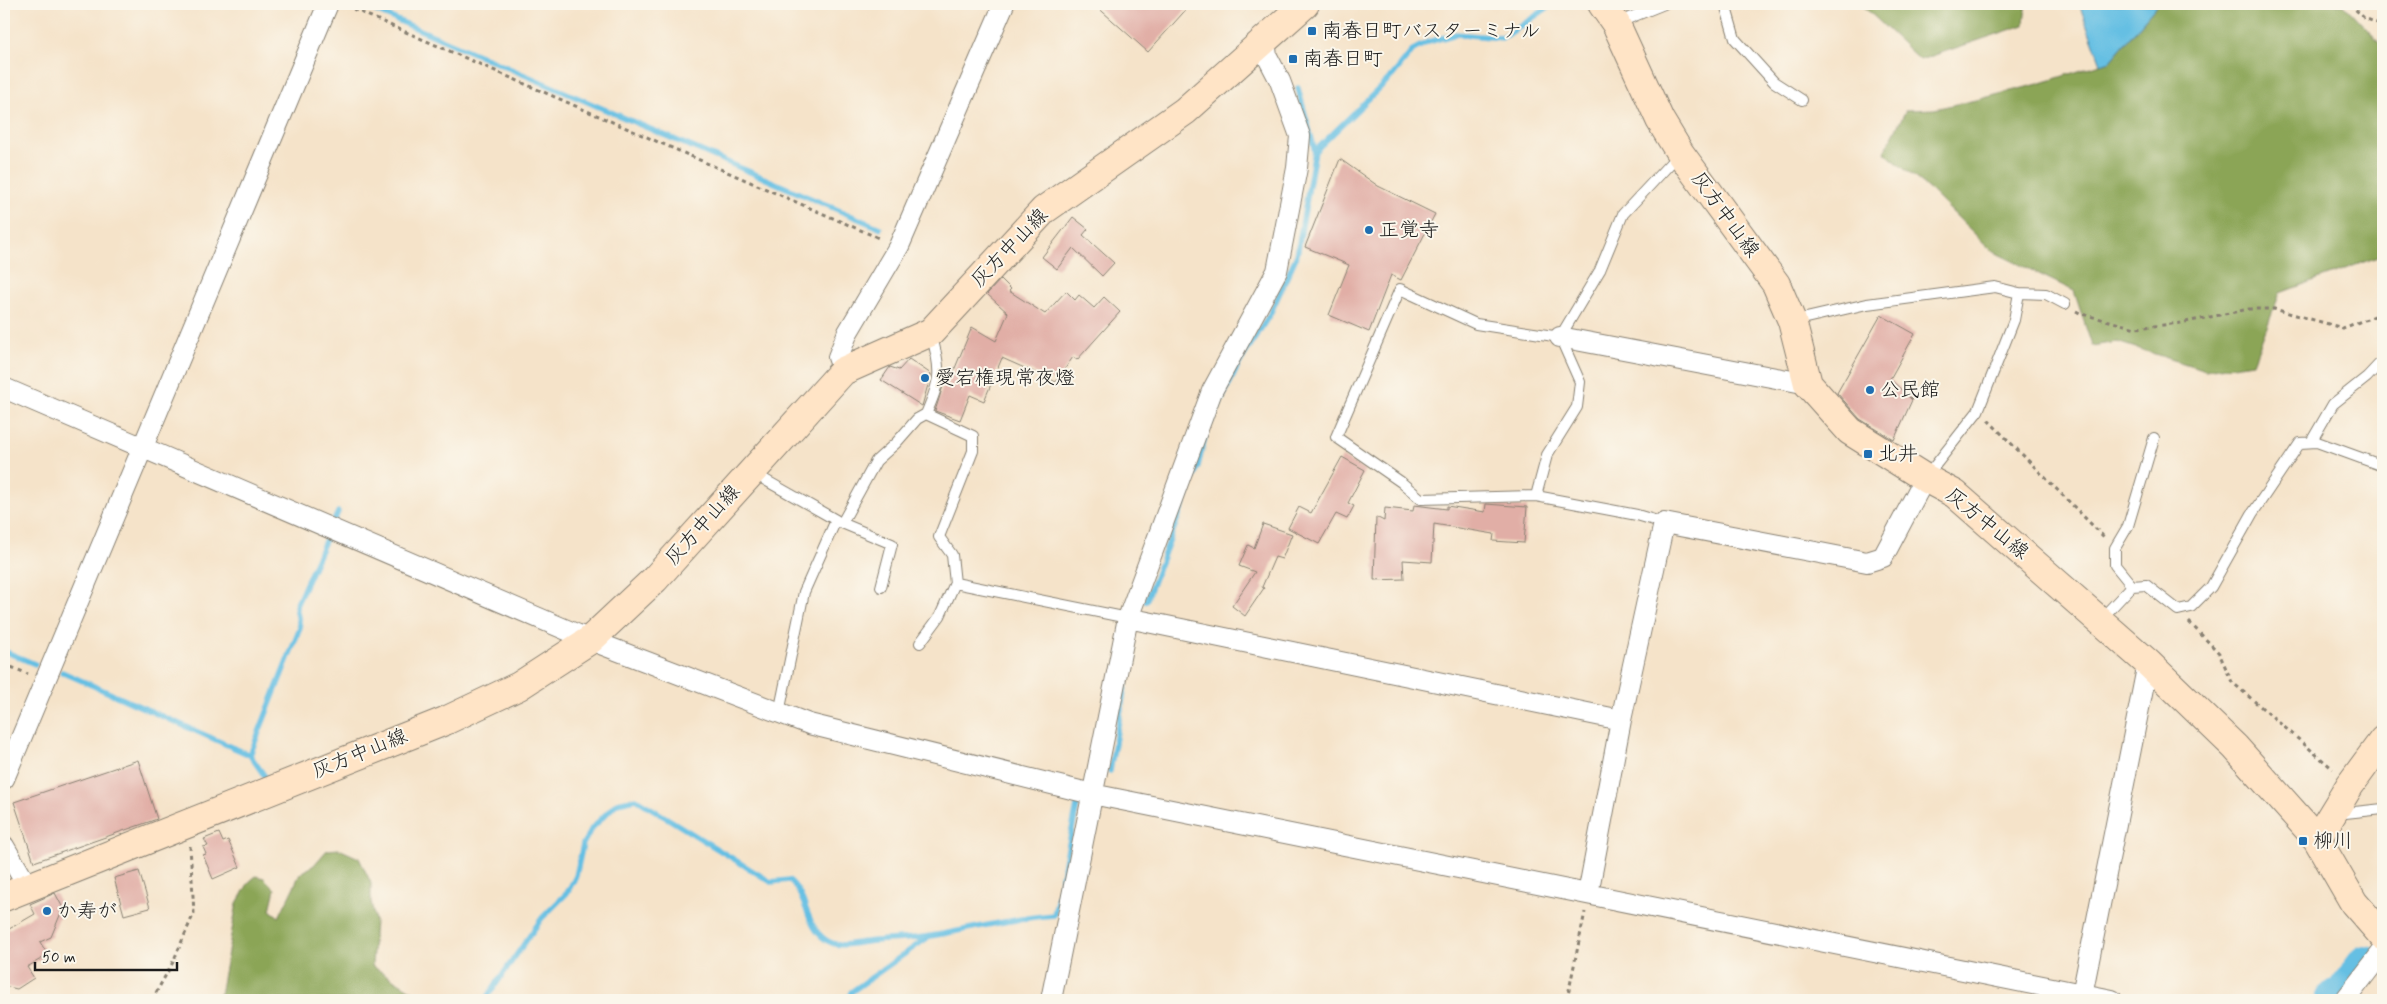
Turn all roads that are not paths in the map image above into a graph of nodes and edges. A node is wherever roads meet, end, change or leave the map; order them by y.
1 (328, 4) edge
2 (1004, 4) edge
3 (1305, 4) edge
4 (1664, 4) edge
5 (1724, 4) edge
6 (1609, 14) edge
7 (1265, 41) junction
8 (1802, 100) dead end
9 (1680, 153) junction
10 (2019, 293) junction
11 (2065, 304) road end
12 (1792, 321) junction
13 (931, 332) junction
14 (1560, 338) junction
15 (2383, 360) edge
16 (843, 371) junction
17 (1808, 384) junction
18 (4, 388) edge
19 (926, 414) junction
20 (2154, 438) dead end
21 (2311, 442) junction
22 (144, 448) junction
23 (2383, 466) edge
24 (751, 472) junction
25 (1925, 478) junction
26 (1536, 496) junction
27 (839, 522) junction
28 (1664, 522) junction
29 (955, 583) junction
30 (2132, 586) junction
31 (881, 587) dead end
32 (1128, 618) junction
33 (2100, 621) junction
34 (590, 640) junction
35 (920, 643) dead end
36 (2148, 662) junction
37 (779, 713) junction
38 (1620, 720) junction
39 (2383, 740) edge
40 (4, 779) edge
41 (1092, 794) junction
42 (2383, 809) edge
43 (2332, 814) junction
44 (2317, 839) junction
45 (4, 846) edge
46 (16, 892) edge
47 (1588, 894) junction
48 (2383, 936) edge
49 (2383, 951) edge
50 (2081, 997) edge
51 (1051, 1000) edge
52 (2112, 1000) edge
53 (2345, 1000) edge

1 - 22 street
2 - 16 street
3 - 7 main road, 灰方中山線
4 - 6 lane
5 - 8 lane
6 - 9 main road, 灰方中山線
7 - 13 main road, 灰方中山線
7 - 32 street
9 - 12 main road, 灰方中山線
9 - 14 lane
10 - 11 lane
10 - 12 lane
10 - 25 lane
12 - 17 main road, 灰方中山線
13 - 16 main road, 灰方中山線
13 - 19 lane
14 - 17 street
14 - 26 lane
14 - 26 lane
15 - 21 lane
16 - 24 main road, 灰方中山線
17 - 25 main road, 灰方中山線
18 - 22 street
19 - 27 lane
19 - 29 lane
20 - 30 lane
21 - 23 lane
21 - 30 lane
22 - 34 street
22 - 40 street
24 - 27 lane
24 - 34 main road, 灰方中山線
25 - 28 street
25 - 33 main road, 灰方中山線
26 - 28 lane
27 - 31 lane
27 - 37 lane
28 - 38 street
29 - 32 lane
29 - 35 lane
30 - 33 lane
32 - 38 street
32 - 41 street
33 - 36 main road, 灰方中山線
34 - 37 street
34 - 46 main road, 灰方中山線
36 - 44 main road, 灰方中山線
36 - 50 street
37 - 41 street
38 - 47 street
39 - 43 main road
41 - 47 street
41 - 51 street
42 - 43 lane
43 - 44 main road
44 - 48 main road, 灰方中山線
45 - 46 street
47 - 50 street
49 - 53 street
50 - 52 street

